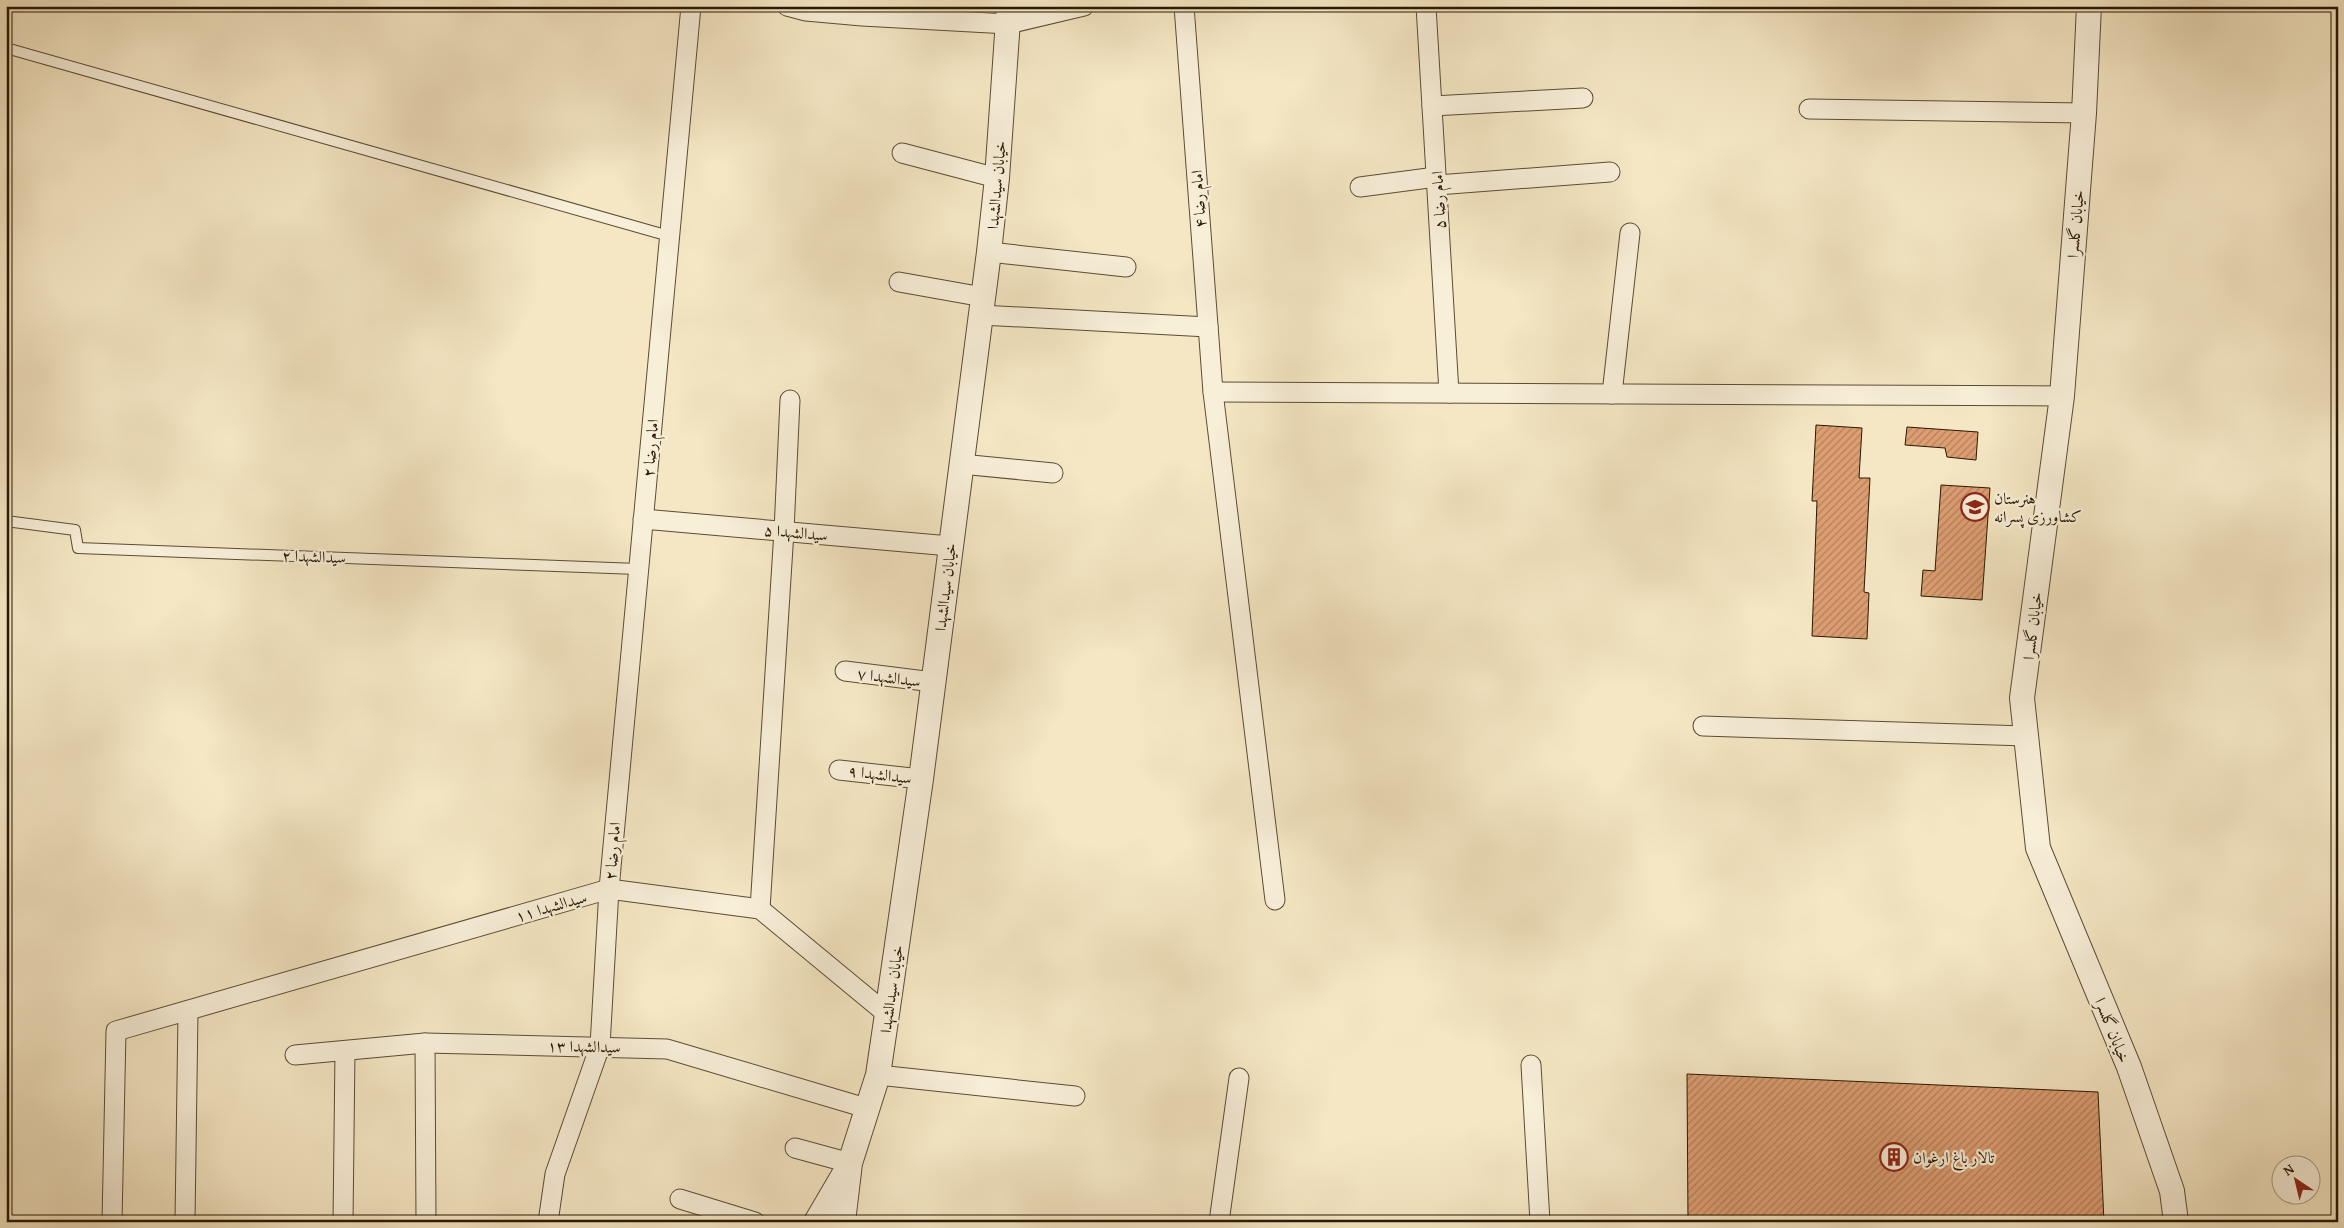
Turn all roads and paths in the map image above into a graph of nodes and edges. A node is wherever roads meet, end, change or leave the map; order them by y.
1 (691, 6) edge
2 (788, 6) edge
3 (1084, 6) edge
4 (1184, 6) edge
5 (1426, 6) edge
6 (2089, 6) edge
7 (862, 11) edge
8 (1009, 15) edge
9 (6, 48) edge
10 (1583, 98) dead end
11 (1432, 106) junction
12 (1809, 110) dead end
13 (2084, 113) junction
14 (902, 153) dead end
15 (1610, 172) dead end
16 (997, 178) junction
17 (1436, 181) junction
18 (1360, 187) dead end
19 (1630, 233) dead end
20 (669, 236) junction
21 (989, 252) junction
22 (1126, 267) dead end
23 (900, 282) dead end
24 (982, 306) junction
25 (1208, 327) junction
26 (1213, 392) junction
27 (1450, 393) junction
28 (1612, 394) junction
29 (2062, 396) junction
30 (790, 400) dead end
31 (961, 464) junction
32 (1054, 473) dead end
33 (643, 518) junction
34 (6, 521) edge
35 (784, 531) junction
36 (950, 546) junction
37 (638, 569) junction
38 (845, 671) dead end
39 (933, 682) junction
40 (1703, 726) dead end
41 (2026, 736) junction
42 (839, 770) dead end
43 (921, 779) junction
44 (609, 889) junction
45 (1275, 900) dead end
46 (760, 909) junction
47 (188, 1012) junction
48 (887, 1014) junction
49 (425, 1043) junction
50 (600, 1046) junction
51 (344, 1050) junction
52 (295, 1055) dead end
53 (1531, 1065) dead end
54 (878, 1075) junction
55 (1239, 1078) dead end
56 (1075, 1096) dead end
57 (866, 1108) junction
58 (795, 1148) dead end
59 (850, 1163) junction
60 (680, 1199) dead end
61 (112, 1222) edge
62 (185, 1222) edge
63 (343, 1222) edge
64 (426, 1222) edge
65 (548, 1222) edge
66 (755, 1222) edge
67 (816, 1222) edge
68 (843, 1222) edge
69 (1219, 1222) edge
70 (1540, 1222) edge
71 (2176, 1222) edge

1 - 20 street, امام رضا ۲
2 - 7 street
3 - 8 street
4 - 25 street, امام رضا ۴
5 - 11 street, امام رضا ۵
6 - 13 street, خیابان گلسرا
7 - 8 street
8 - 16 street, خیابان سیدالشهدا
9 - 20 lane
10 - 11 street
11 - 17 street, امام رضا ۵
12 - 13 street
13 - 29 street, خیابان گلسرا
14 - 16 street
15 - 17 street
16 - 21 street, خیابان سیدالشهدا
17 - 18 street
17 - 27 street, امام رضا ۵
19 - 28 street
20 - 33 street, امام رضا ۲
21 - 22 street
21 - 24 street, خیابان سیدالشهدا
23 - 24 street
24 - 25 street
24 - 31 street, خیابان سیدالشهدا
25 - 26 street, امام رضا ۴
26 - 27 street
26 - 45 street, امام رضا ۴
27 - 28 street
28 - 29 street
29 - 41 street, خیابان گلسرا
30 - 35 street
31 - 32 street
31 - 36 street, خیابان سیدالشهدا
33 - 35 street, سیدالشهدا ۵
33 - 37 street, امام رضا ۲
34 - 37 lane, سیدالشهدا ۲
35 - 36 street, سیدالشهدا ۵
35 - 46 street
36 - 39 street, خیابان سیدالشهدا
37 - 44 street, امام رضا ۲
38 - 39 street, سیدالشهدا ۷
39 - 43 street, خیابان سیدالشهدا
40 - 41 street
41 - 71 street, خیابان گلسرا
42 - 43 street, سیدالشهدا ۹
43 - 48 street, خیابان سیدالشهدا
44 - 46 street, سیدالشهدا ۱۱
44 - 47 street, سیدالشهدا ۱۱
44 - 50 street, امام رضا ۲
46 - 48 street
47 - 61 street, سیدالشهدا ۱۱
47 - 62 street
48 - 54 street, خیابان سیدالشهدا
49 - 50 street, سیدالشهدا ۱۳
49 - 51 street, سیدالشهدا ۱۳
49 - 64 street
50 - 57 street, سیدالشهدا ۱۳
50 - 65 street, امام رضا ۲
51 - 52 street, سیدالشهدا ۱۳
51 - 63 street
53 - 70 street
54 - 56 street
54 - 57 street, خیابان سیدالشهدا
55 - 69 street
57 - 59 street, خیابان سیدالشهدا
58 - 59 street
59 - 67 street
59 - 68 street
60 - 66 street

